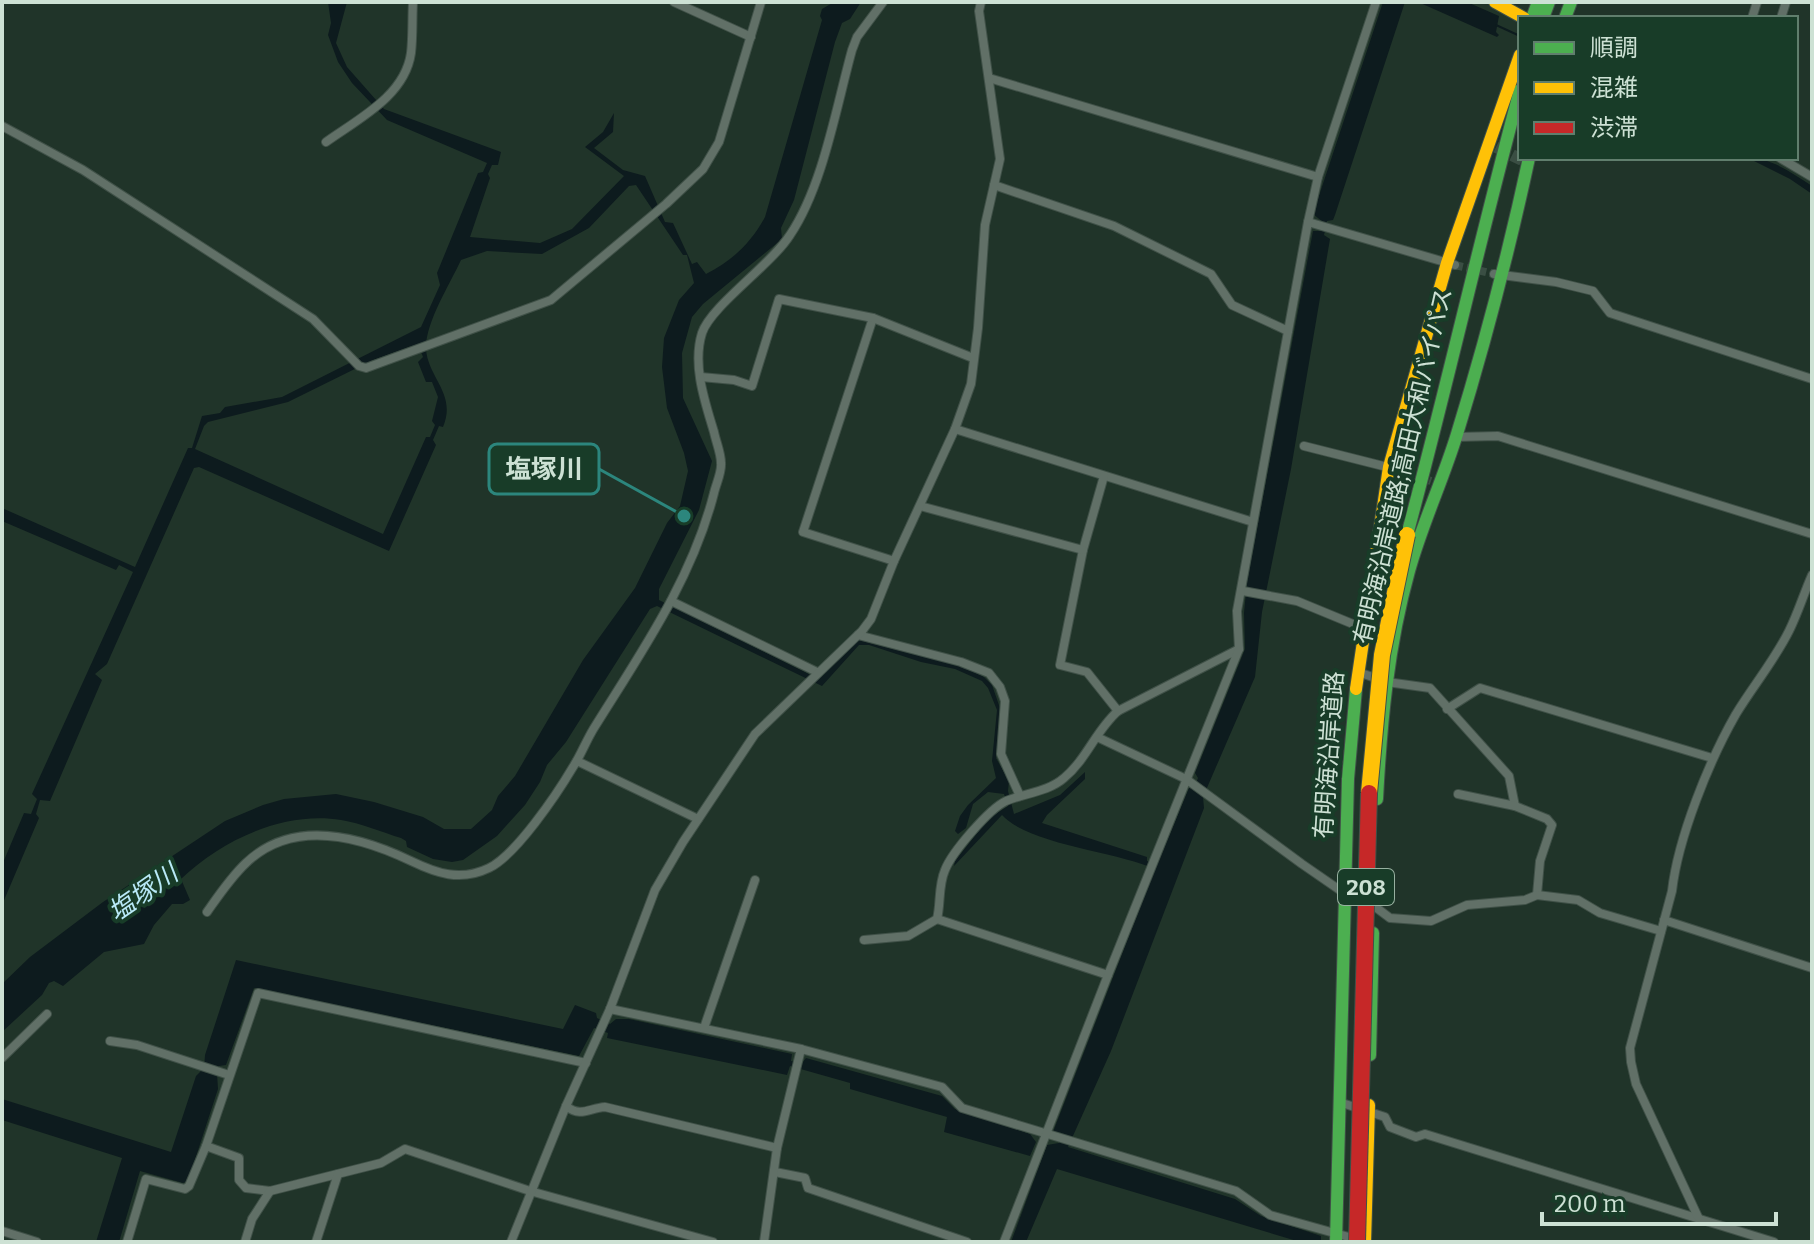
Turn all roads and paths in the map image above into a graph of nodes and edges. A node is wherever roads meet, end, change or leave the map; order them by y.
1 (413, 2) edge
2 (674, 2) edge
3 (761, 2) edge
4 (883, 2) edge
5 (981, 2) edge
6 (1376, 2) edge
7 (1495, 2) edge
8 (1520, 16) edge
9 (751, 37) junction
10 (1518, 62) edge
11 (989, 78) junction
12 (1518, 94) edge
13 (2, 126) edge
14 (1496, 141) junction
15 (326, 142) dead end
16 (1526, 160) edge
17 (1783, 160) edge
18 (1318, 177) junction
19 (1812, 177) edge
20 (994, 185) junction
21 (1308, 222) junction
22 (1451, 264) junction
23 (1498, 275) junction
24 (873, 318) junction
25 (1288, 331) junction
26 (973, 358) junction
27 (701, 377) junction
28 (1812, 379) edge
29 (955, 429) junction
30 (1456, 437) junction
31 (1304, 446) dead end
32 (1392, 468) junction
33 (1104, 476) junction
34 (920, 506) junction
35 (1253, 522) junction
36 (1812, 534) edge
37 (1083, 550) junction
38 (894, 561) junction
39 (1812, 575) edge
40 (1243, 591) junction
41 (671, 601) junction
42 (1365, 629) junction
43 (858, 635) junction
44 (1239, 649) junction
45 (817, 672) junction
46 (1358, 672) junction
47 (1387, 682) junction
48 (1447, 709) junction
49 (1118, 711) junction
50 (1097, 737) junction
51 (1712, 758) junction
52 (577, 761) junction
53 (1186, 779) junction
54 (1458, 794) dead end
55 (1020, 796) junction
56 (1515, 806) junction
57 (698, 819) junction
58 (755, 880) dead end
59 (1344, 893) junction
60 (1537, 895) junction
61 (1374, 906) junction
62 (207, 912) dead end
63 (937, 919) junction
64 (1664, 920) junction
65 (1661, 931) junction
66 (864, 940) dead end
67 (1812, 968) edge
68 (1108, 975) junction
69 (1373, 980) junction
70 (1342, 981) junction
71 (609, 1012) junction
72 (47, 1014) dead end
73 (704, 1028) junction
74 (110, 1041) dead end
75 (800, 1053) junction
76 (2, 1058) edge
77 (586, 1063) junction
78 (226, 1074) junction
79 (1339, 1102) junction
80 (566, 1106) junction
81 (1369, 1113) junction
82 (1046, 1134) junction
83 (206, 1146) junction
84 (777, 1148) junction
85 (775, 1172) junction
86 (338, 1174) junction
87 (270, 1191) junction
88 (530, 1191) junction
89 (1698, 1217) junction
90 (2, 1231) edge
91 (1336, 1238) edge
92 (947, 1239) edge
93 (37, 1242) edge
94 (127, 1242) edge
95 (245, 1242) edge
96 (316, 1242) edge
97 (511, 1242) edge
98 (713, 1242) edge
99 (764, 1242) edge
100 (967, 1242) edge
101 (1004, 1242) edge
102 (1357, 1242) edge
103 (1365, 1242) edge
104 (1774, 1242) edge

1 - 15 street
2 - 9 street
3 - 9 street
4 - 27 street
5 - 11 street
6 - 18 street
7 - 8 main road
9 - 13 street
10 - 14 main road, 有明海沿岸道路
11 - 18 street
11 - 20 street
12 - 14 main road, 有明海沿岸道路;高田大和バイパス / 208
14 - 22 main road, 有明海沿岸道路
14 - 102 main road, 有明海沿岸道路;高田大和バイパス / 208, bridge
16 - 23 main road
17 - 19 street
18 - 21 street
20 - 25 street
20 - 26 street
21 - 22 street
21 - 25 street
22 - 32 main road, 有明海沿岸道路
23 - 28 street
23 - 30 main road
24 - 26 street
24 - 27 street
24 - 38 street
25 - 35 street
26 - 29 street
27 - 41 street
29 - 33 street
29 - 34 street
30 - 36 street
30 - 47 main road
31 - 32 street
32 - 42 main road, 有明海沿岸道路
33 - 35 street
33 - 37 street
34 - 37 street
34 - 38 street
35 - 40 street
37 - 49 street
38 - 43 street
39 - 51 street
40 - 42 street
40 - 44 street
41 - 45 street
41 - 52 street
42 - 46 main road, 有明海沿岸道路
43 - 45 street
43 - 55 street
44 - 49 street
44 - 53 street
45 - 57 street
46 - 47 street
46 - 59 main road, 有明海沿岸道路
47 - 48 street
47 - 61 main road
48 - 51 street
48 - 56 street
49 - 50 street
50 - 53 street
50 - 55 street
51 - 64 street
52 - 57 street
52 - 62 street
53 - 59 street
53 - 68 street
54 - 56 street
55 - 63 street
56 - 60 street
57 - 71 street
58 - 73 street
59 - 61 street
59 - 70 main road, 有明海沿岸道路
60 - 61 street
60 - 65 street
61 - 69 main road
63 - 66 street
63 - 68 street
64 - 65 street
64 - 67 street
65 - 89 street
68 - 82 street
69 - 70 street
69 - 81 main road
70 - 79 main road, 有明海沿岸道路
71 - 73 street
71 - 77 street
72 - 76 street
73 - 75 street
74 - 78 street
75 - 82 street
75 - 84 street
77 - 78 street
77 - 80 street
78 - 83 street
79 - 81 street
79 - 91 main road, 有明海沿岸道路
80 - 84 street
80 - 88 street
81 - 89 street
81 - 103 main road
82 - 91 street
82 - 101 street
83 - 87 street
83 - 94 street
84 - 85 street
85 - 92 street
85 - 99 street
86 - 87 street
86 - 88 street
86 - 96 street
87 - 95 street
88 - 97 street
88 - 98 street
89 - 104 street
90 - 93 street
91 - 103 street
92 - 100 street

